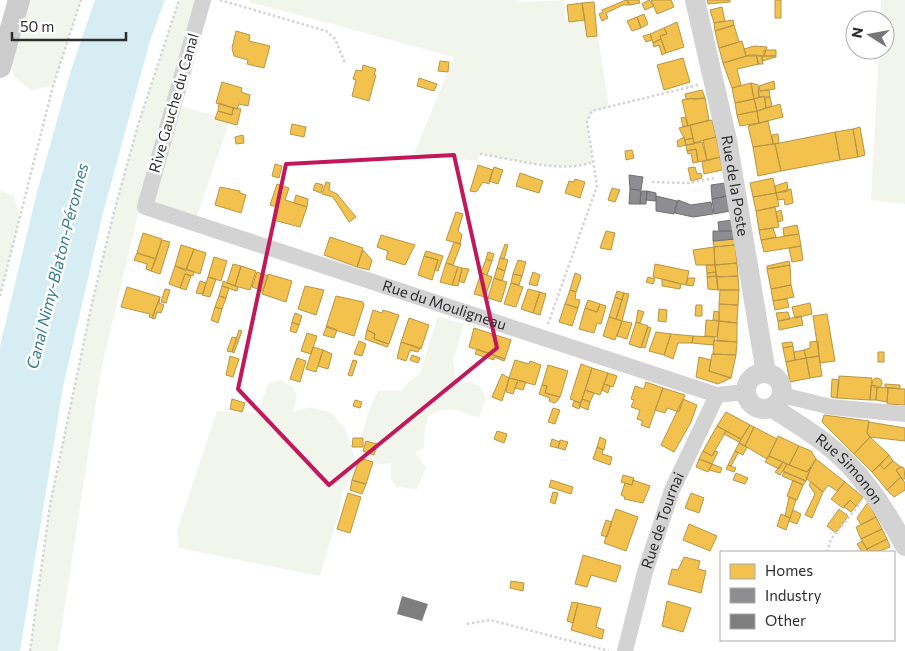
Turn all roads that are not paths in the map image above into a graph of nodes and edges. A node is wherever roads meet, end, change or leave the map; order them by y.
1 (19, 0) edge
2 (203, 0) edge
3 (695, 0) edge
4 (0, 67) edge
5 (145, 206) joint
6 (766, 373) junction
7 (745, 392) junction
8 (718, 395) junction
9 (778, 401) junction
10 (905, 414) edge
11 (905, 546) edge
12 (625, 651) edge

1 - 4 main road
2 - 5 street, Rive Gauche du Canal
3 - 6 street, Rue de la Poste
5 - 8 street, Rue du Mouligneau
6 - 7 street
6 - 9 street
7 - 8 street, Rue du Mouligneau
7 - 9 street
8 - 12 street, Rue de Tournai
9 - 10 street
9 - 11 street, Rue Simonon

